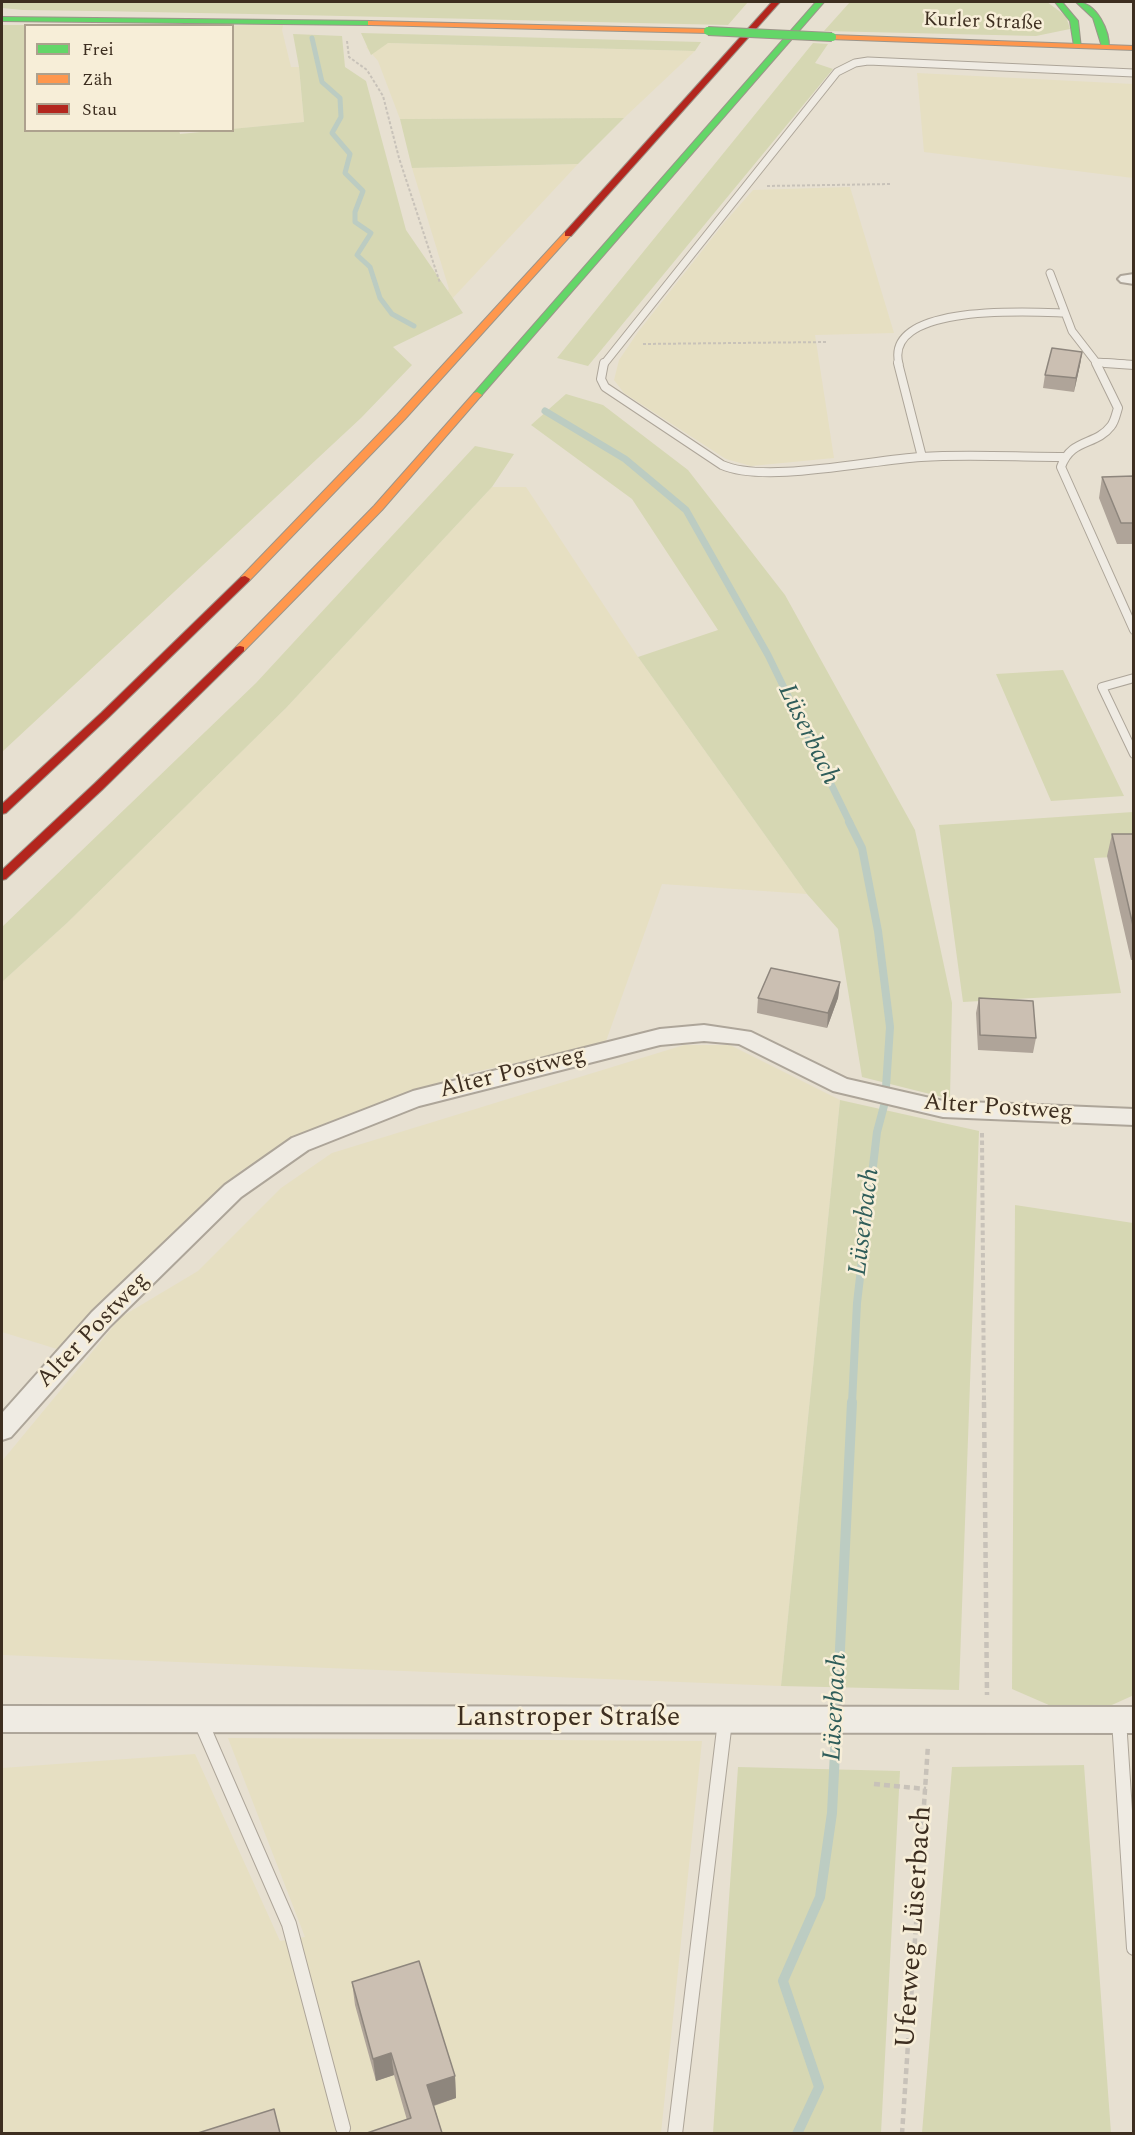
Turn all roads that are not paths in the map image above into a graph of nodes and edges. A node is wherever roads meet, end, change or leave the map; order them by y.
1 (776, 2) edge
2 (1058, 2) edge
3 (1078, 2) edge
4 (826, 3) edge
5 (2, 19) edge
6 (1078, 46) junction
7 (1106, 47) junction
8 (1134, 48) edge
9 (1134, 73) edge
10 (1050, 273) dead end
11 (1064, 313) junction
12 (1096, 362) junction
13 (1134, 365) edge
14 (921, 457) junction
15 (1063, 457) junction
16 (1134, 630) edge
17 (1134, 678) edge
18 (1134, 754) edge
19 (2, 810) edge
20 (2, 876) edge
21 (1134, 1117) edge
22 (2, 1430) edge
23 (2, 1719) edge
24 (200, 1719) junction
25 (725, 1720) junction
26 (1126, 1720) edge
27 (1134, 1948) edge
28 (343, 2128) dead end
29 (675, 2133) edge

1 - 19 main road
2 - 6 main road
3 - 7 main road
4 - 20 main road
5 - 6 main road, Kurler Straße, bridge
6 - 7 main road, Kurler Straße
7 - 8 main road, Kurler Straße
9 - 14 lane
10 - 11 lane
11 - 12 lane
11 - 14 lane
12 - 13 lane
12 - 15 lane
14 - 15 lane
15 - 16 lane
17 - 18 lane
21 - 22 street, Alter Postweg
23 - 24 street, Lanstroper Straße
24 - 25 street, Lanstroper Straße
24 - 28 lane
25 - 26 street, Lanstroper Straße
25 - 29 lane
26 - 27 lane

